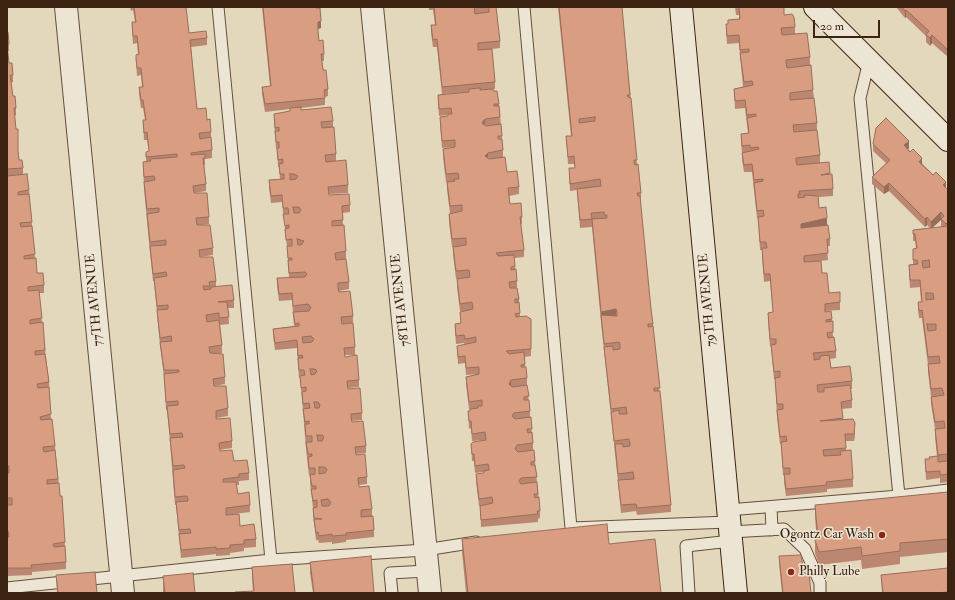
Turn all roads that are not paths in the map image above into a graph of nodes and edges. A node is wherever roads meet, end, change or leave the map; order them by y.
1 (66, 7) edge
2 (218, 7) edge
3 (372, 7) edge
4 (524, 7) edge
5 (680, 7) edge
6 (815, 7) edge
7 (869, 61) junction
8 (948, 140) edge
9 (948, 490) edge
10 (899, 496) junction
11 (771, 507) junction
12 (729, 526) junction
13 (772, 530) junction
14 (486, 541) edge
15 (271, 560) junction
16 (426, 560) junction
17 (122, 585) edge
18 (7, 588) edge
19 (392, 593) edge
20 (430, 593) edge
21 (689, 593) edge
22 (736, 593) edge
23 (820, 593) edge

1 - 17 street, 77TH AVENUE
2 - 15 lane
3 - 16 street, 78TH AVENUE
4 - 12 lane
5 - 12 street, 79TH AVENUE
6 - 7 street
7 - 8 street
7 - 10 lane
9 - 10 lane
10 - 11 lane
11 - 12 lane
11 - 13 lane
12 - 13 lane
12 - 21 lane
12 - 22 street, 79TH AVENUE
13 - 23 lane
14 - 16 lane
15 - 16 lane
15 - 17 lane
16 - 19 lane
16 - 20 street, 78TH AVENUE
17 - 18 lane

